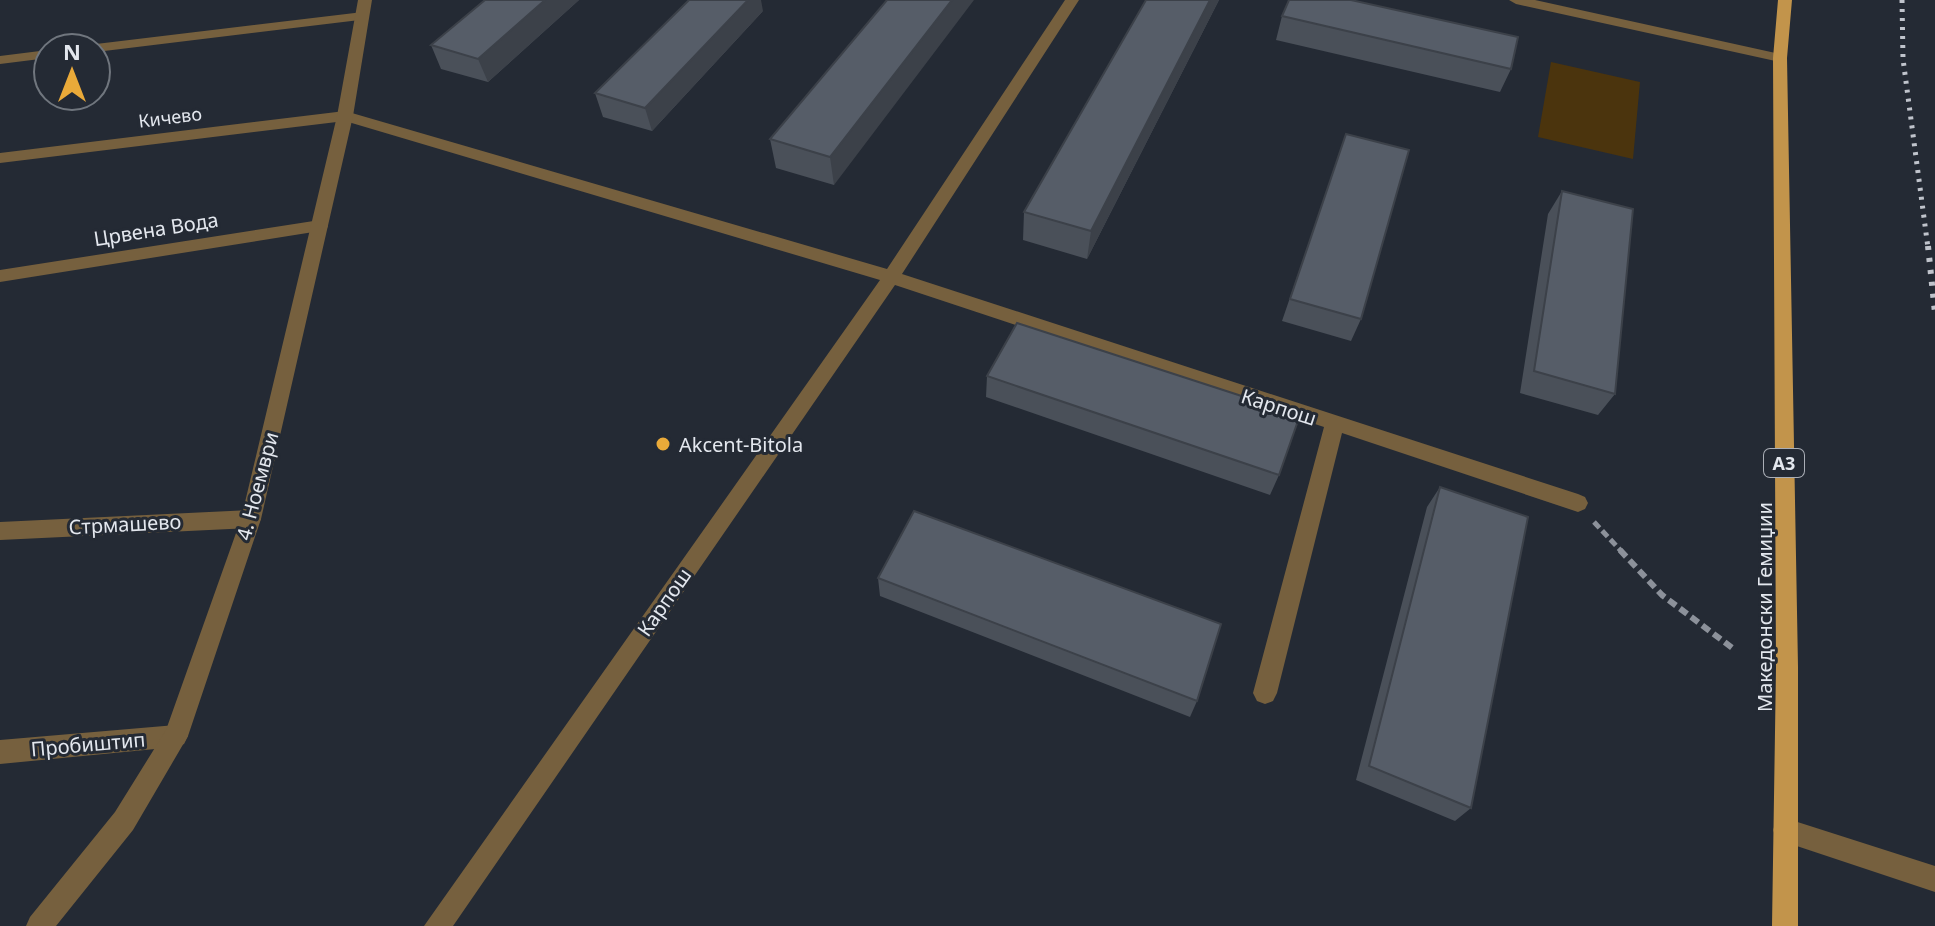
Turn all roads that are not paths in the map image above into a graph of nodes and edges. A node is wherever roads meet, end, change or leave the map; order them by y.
1 (1072, 0) edge
2 (1516, 0) edge
3 (1785, 0) edge
4 (364, 8) edge
5 (112, 46) edge
6 (32, 56) edge
7 (1780, 58) junction
8 (0, 60) edge
9 (345, 116) junction
10 (0, 158) edge
11 (320, 226) junction
12 (0, 276) edge
13 (891, 277) junction
14 (1334, 425) junction
15 (1578, 503) road end
16 (251, 519) junction
17 (0, 531) edge
18 (1265, 693) dead end
19 (176, 736) junction
20 (0, 752) edge
21 (1785, 830) junction
22 (1935, 879) edge
23 (39, 926) edge
24 (437, 926) edge
25 (1785, 926) edge

1 - 13 street, Карпош
2 - 7 street
3 - 7 main road, Македонски Гемиџии / A3
4 - 5 street
4 - 9 street, 4. Ноември
6 - 8 street
7 - 21 main road, Македонски Гемиџии / A3
9 - 10 street, Кичево
9 - 11 street, 4. Ноември
9 - 13 street, Карпош
11 - 12 street, Црвена Вода
11 - 16 street, 4. Ноември
13 - 14 street, Карпош
13 - 24 street, Карпош
14 - 15 street, Карпош
14 - 18 street
16 - 17 street, Стрмашево
16 - 19 street, 4. Ноември
19 - 20 street, Пробиштип
19 - 23 street, 4. Ноември
21 - 22 street
21 - 25 main road, Македонски Гемиџии / A3

